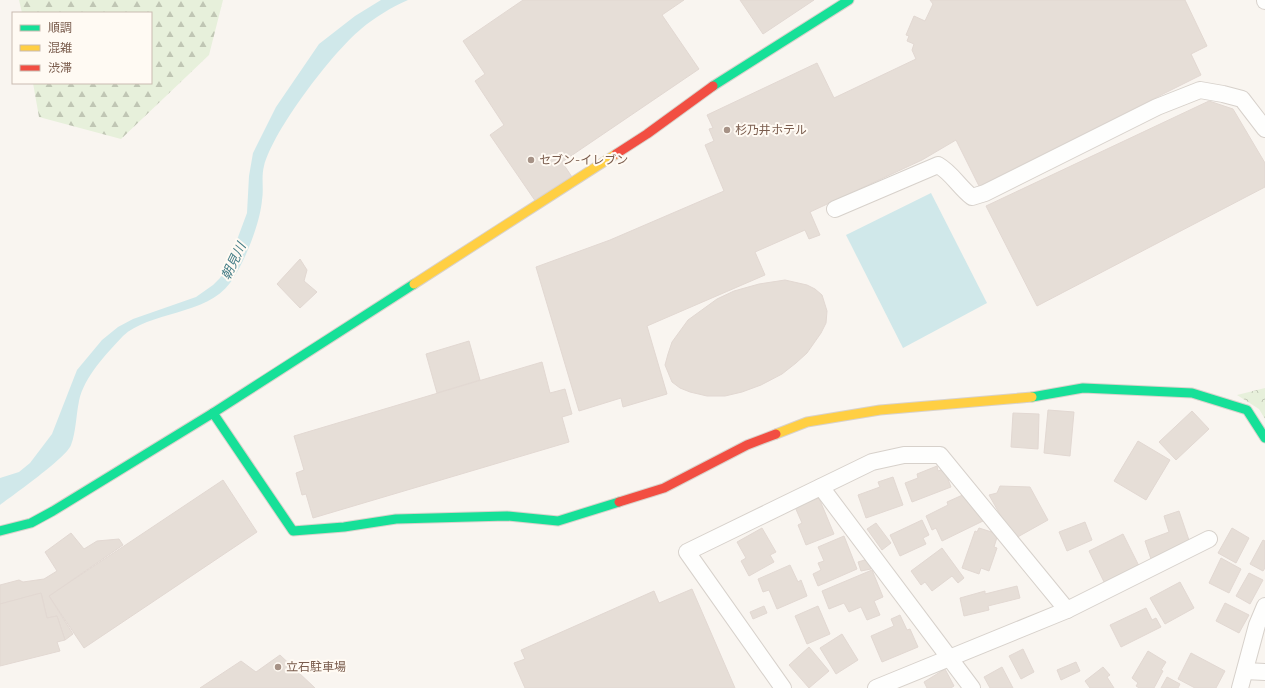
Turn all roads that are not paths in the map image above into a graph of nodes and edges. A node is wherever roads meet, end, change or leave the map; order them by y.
1 (849, 0) edge
2 (1265, 129) edge
3 (835, 209) dead end
4 (213, 413) junction
5 (1265, 438) edge
6 (821, 487) junction
7 (0, 531) edge
8 (1209, 540) dead end
9 (1265, 606) edge
10 (1068, 610) junction
11 (950, 658) junction
12 (1245, 671) junction
13 (1265, 672) edge
14 (784, 688) edge
15 (876, 688) edge
16 (972, 688) edge
17 (1240, 688) edge

1 - 4 street
2 - 3 street
4 - 5 street
4 - 7 street
6 - 10 street
6 - 11 street
6 - 14 street
8 - 10 street
9 - 12 street
10 - 11 street
11 - 15 street
11 - 16 street
12 - 13 street
12 - 17 street

